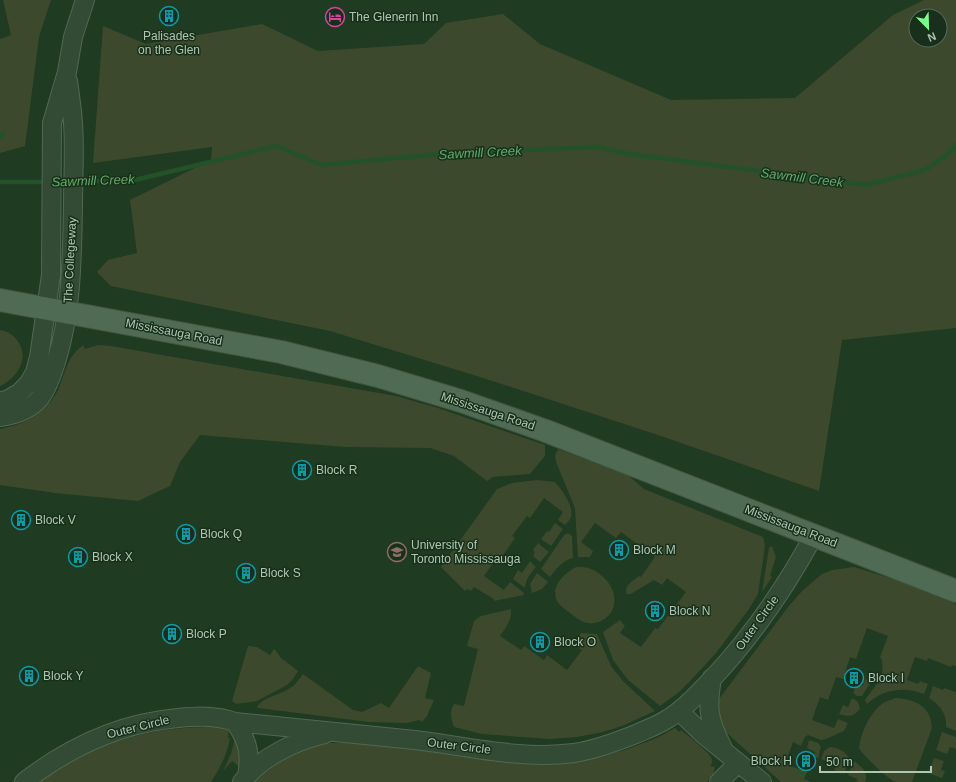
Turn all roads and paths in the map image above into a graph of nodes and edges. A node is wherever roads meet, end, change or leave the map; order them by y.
1 (85, 0) edge
2 (67, 72) junction
3 (0, 300) edge
4 (57, 311) junction
5 (0, 401) edge
6 (0, 417) edge
7 (814, 535) junction
8 (956, 591) edge
9 (712, 678) junction
10 (679, 711) junction
11 (235, 722) junction
12 (333, 732) junction
13 (723, 750) junction
14 (738, 762) junction
15 (244, 779) edge
16 (24, 782) edge
17 (719, 782) edge
18 (762, 782) edge

1 - 2 street, The Collegeway
2 - 4 street, The Collegeway
2 - 4 street, The Collegeway
3 - 4 main road, Mississauga Road
4 - 5 street, The Collegeway
4 - 6 street, The Collegeway
4 - 7 main road, Mississauga Road
7 - 8 main road, Mississauga Road
7 - 9 street, Outer Circle
9 - 10 street, Outer Circle
9 - 13 street
10 - 12 street, Outer Circle
10 - 13 street
11 - 12 street, Outer Circle
11 - 15 street
11 - 16 street, Outer Circle
12 - 15 street
13 - 14 street
14 - 17 street
14 - 18 street

